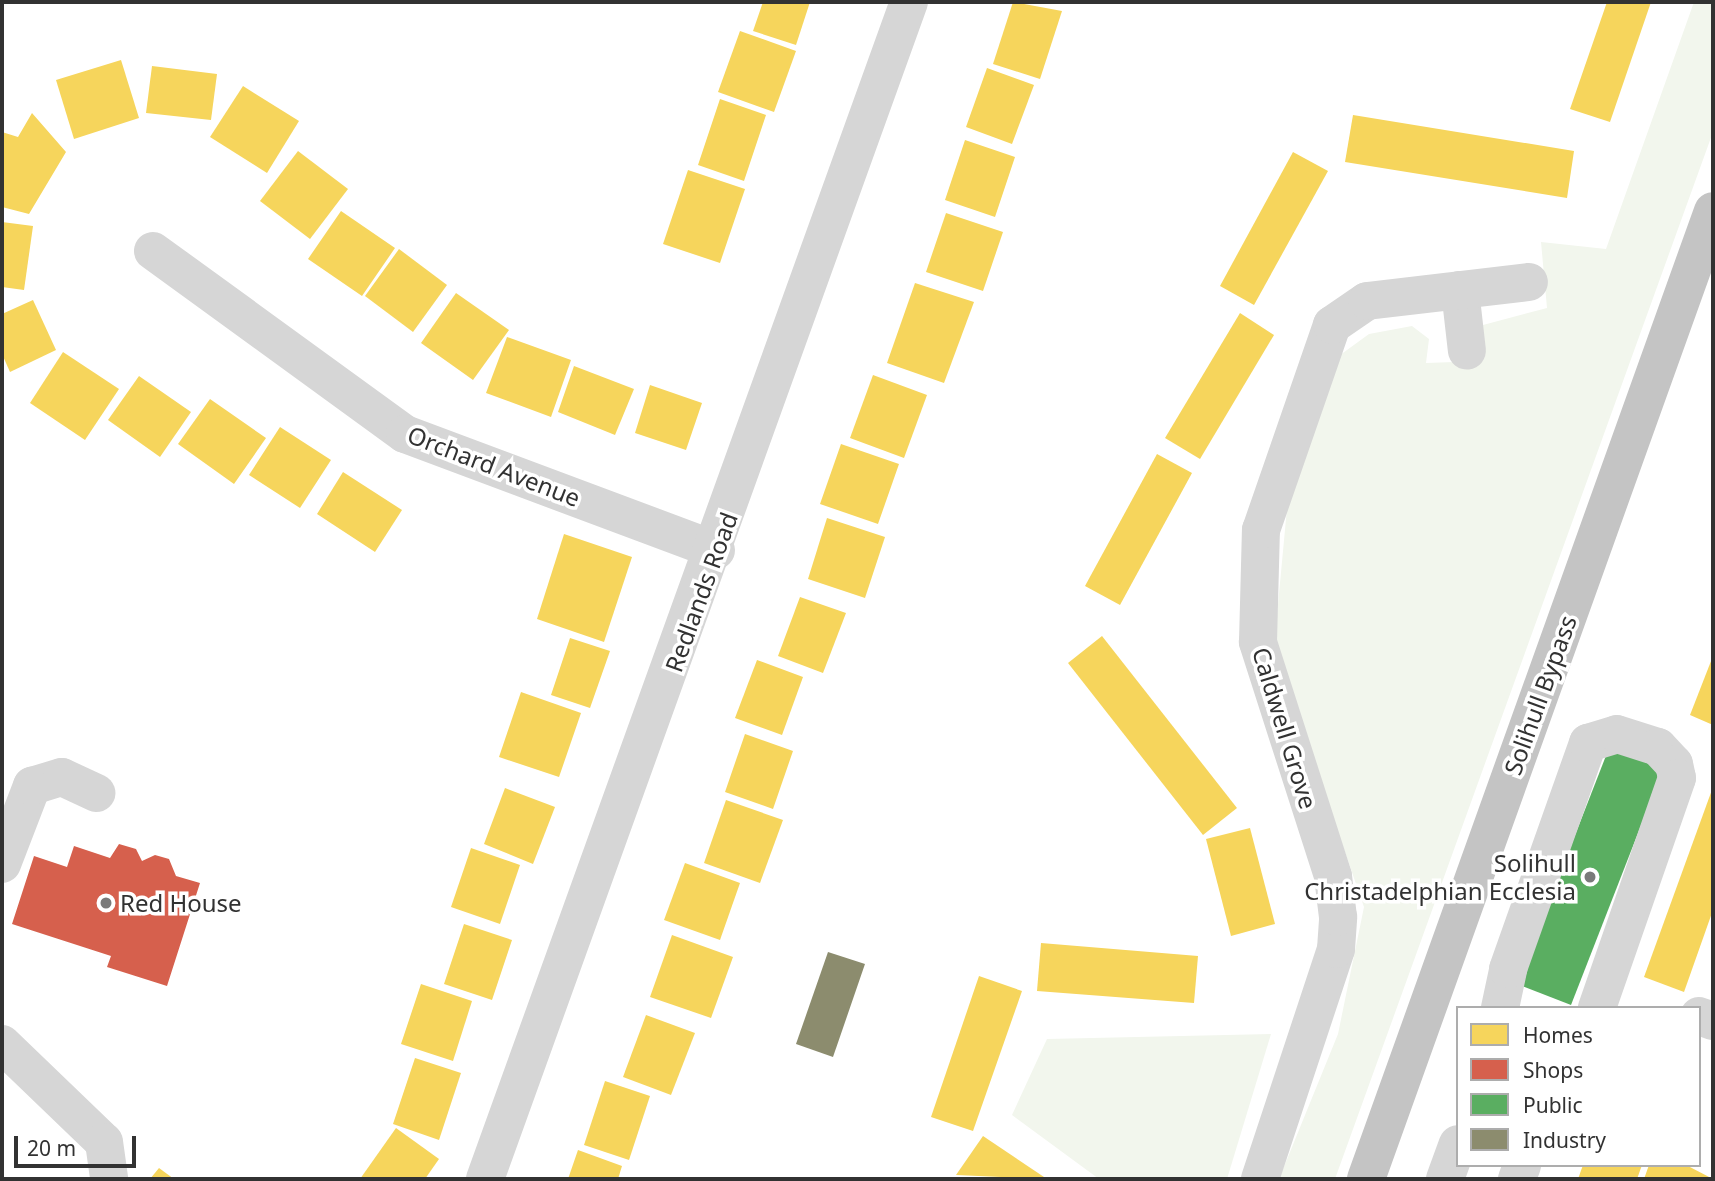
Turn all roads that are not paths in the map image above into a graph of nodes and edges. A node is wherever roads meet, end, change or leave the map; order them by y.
1 (909, 2) edge
2 (1713, 211) edge
3 (153, 251) dead end
4 (1529, 282) dead end
5 (1460, 290) junction
6 (1467, 351) dead end
7 (716, 550) junction
8 (96, 793) dead end
9 (2, 864) edge
10 (1500, 1006) edge
11 (1598, 1006) edge
12 (2, 1044) edge
13 (1456, 1149) edge
14 (109, 1179) edge
15 (485, 1179) edge
16 (1260, 1179) edge
17 (1366, 1179) edge
18 (1445, 1179) edge

1 - 7 street, Redlands Road
2 - 17 highway, Solihull Bypass
3 - 7 street, Orchard Avenue
4 - 5 street, Caldwell Grove
5 - 6 street
5 - 16 street, Caldwell Grove
7 - 15 street, Redlands Road
8 - 9 street
10 - 11 street
12 - 14 street
13 - 18 street

